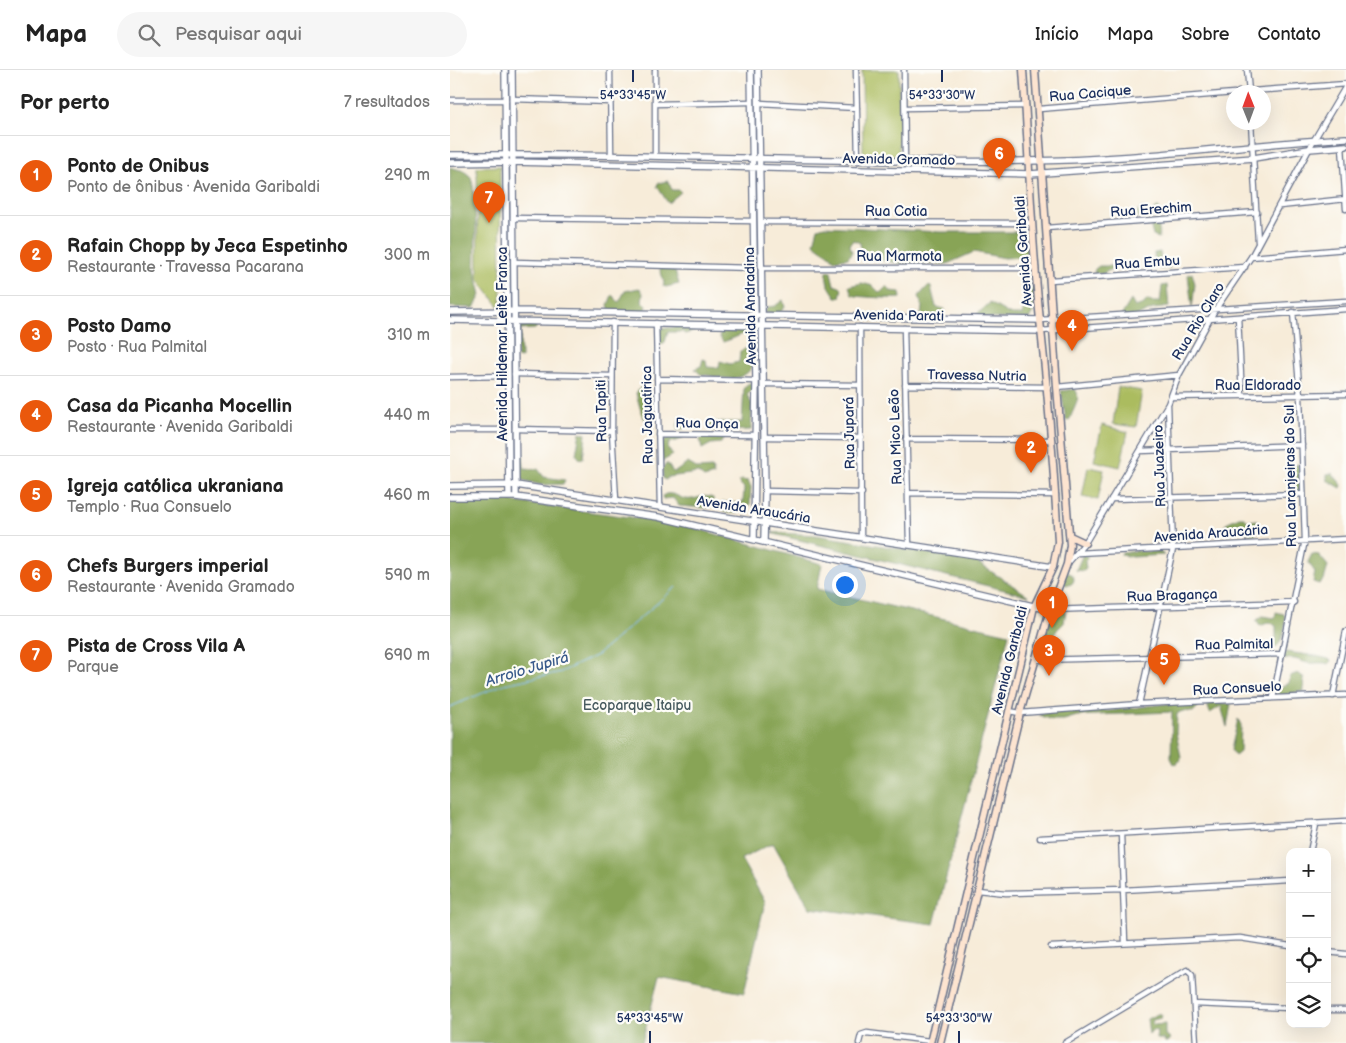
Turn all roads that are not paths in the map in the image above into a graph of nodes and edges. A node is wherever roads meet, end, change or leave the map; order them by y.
1 (505, 70) edge
2 (512, 70) edge
3 (610, 70) edge
4 (654, 70) edge
5 (751, 70) edge
6 (758, 70) edge
7 (856, 70) edge
8 (904, 70) edge
9 (1023, 70) edge
10 (1035, 70) edge
11 (1247, 70) edge
12 (1248, 85) edge
13 (1346, 85) edge
14 (1271, 90) edge
15 (1226, 94) edge
16 (509, 99) junction
17 (450, 100) edge
18 (611, 102) junction
19 (751, 102) junction
20 (759, 103) junction
21 (655, 104) junction
22 (1026, 106) junction
23 (857, 108) junction
24 (905, 108) junction
25 (1039, 108) junction
26 (1251, 130) edge
27 (1346, 138) edge
28 (1314, 140) junction
29 (1344, 146) edge
30 (1252, 147) junction
31 (1309, 149) junction
32 (1199, 152) junction
33 (506, 154) junction
34 (450, 155) edge
35 (513, 155) junction
36 (611, 155) junction
37 (655, 156) junction
38 (1131, 157) junction
39 (753, 158) junction
40 (760, 158) junction
41 (1254, 158) junction
42 (858, 161) junction
43 (1041, 161) junction
44 (506, 162) junction
45 (513, 162) junction
46 (905, 162) junction
47 (1030, 162) junction
48 (1201, 162) junction
49 (450, 163) edge
50 (1133, 166) junction
51 (753, 169) junction
52 (760, 169) junction
53 (1030, 174) junction
54 (1042, 174) junction
55 (1346, 199) edge
56 (1280, 206) junction
57 (1346, 209) edge
58 (1257, 212) junction
59 (514, 218) junction
60 (753, 221) junction
61 (761, 222) junction
62 (1032, 223) junction
63 (1046, 228) junction
64 (1258, 243) junction
65 (1346, 249) edge
66 (1251, 257) junction
67 (514, 262) junction
68 (1245, 267) junction
69 (754, 268) junction
70 (762, 268) junction
71 (1036, 268) junction
72 (1050, 280) junction
73 (1346, 301) edge
74 (1346, 308) edge
75 (1215, 310) junction
76 (506, 311) junction
77 (514, 311) junction
78 (450, 312) edge
79 (1293, 312) junction
80 (755, 316) junction
81 (762, 316) junction
82 (1238, 317) junction
83 (1212, 318) junction
84 (450, 320) edge
85 (507, 320) junction
86 (514, 320) junction
87 (1040, 320) junction
88 (1052, 320) junction
89 (613, 321) junction
90 (656, 322) junction
91 (755, 325) junction
92 (762, 326) junction
93 (860, 327) junction
94 (904, 328) junction
95 (1041, 330) junction
96 (1052, 330) junction
97 (511, 375) junction
98 (1179, 375) junction
99 (612, 376) junction
100 (450, 377) edge
101 (657, 379) junction
102 (756, 381) junction
103 (764, 384) junction
104 (860, 385) junction
105 (905, 385) junction
106 (1048, 387) junction
107 (1057, 387) junction
108 (1346, 394) edge
109 (1242, 396) junction
110 (1300, 396) junction
111 (1171, 397) junction
112 (1168, 404) junction
113 (450, 430) edge
114 (512, 430) junction
115 (612, 431) junction
116 (658, 434) junction
117 (755, 435) junction
118 (764, 437) junction
119 (861, 438) junction
120 (906, 439) junction
121 (1052, 440) junction
122 (1302, 445) junction
123 (1171, 449) junction
124 (1140, 451) junction
125 (509, 485) junction
126 (450, 486) edge
127 (516, 486) junction
128 (765, 491) junction
129 (862, 492) junction
130 (908, 493) junction
131 (1303, 494) junction
132 (1056, 495) junction
133 (509, 496) junction
134 (450, 497) edge
135 (516, 497) junction
136 (1111, 499) junction
137 (1172, 499) junction
138 (616, 500) junction
139 (660, 506) junction
140 (755, 521) junction
141 (764, 523) junction
142 (1070, 536) junction
143 (861, 538) junction
144 (754, 539) junction
145 (1346, 539) edge
146 (1305, 540) junction
147 (764, 542) junction
148 (1085, 543) junction
149 (909, 544) junction
150 (1173, 549) junction
151 (1078, 553) junction
152 (1067, 564) junction
153 (1053, 567) junction
154 (1063, 576) junction
155 (1294, 602) junction
156 (1162, 606) junction
157 (1034, 607) junction
158 (1050, 610) junction
159 (1346, 631) edge
160 (1344, 646) edge
161 (1282, 654) junction
162 (1151, 656) junction
163 (1036, 660) junction
164 (1346, 695) edge
165 (1333, 696) junction
166 (1273, 698) junction
167 (1139, 704) junction
168 (1009, 711) junction
169 (1020, 713) junction
170 (1346, 821) edge
171 (1316, 824) junction
172 (1121, 834) junction
173 (1040, 838) dead end
174 (978, 841) junction
175 (988, 843) junction
176 (1311, 848) edge
177 (1286, 881) edge
178 (977, 890) junction
179 (1123, 890) junction
180 (1125, 942) junction
181 (1286, 945) edge
182 (1051, 947) dead end
183 (1346, 947) edge
184 (1331, 952) edge
185 (1346, 954) edge
186 (1194, 1004) junction
187 (1286, 1008) edge
188 (1331, 1010) edge
189 (1346, 1010) edge
190 (930, 1042) edge
191 (859, 1043) edge
192 (940, 1043) edge
193 (1065, 1043) edge
194 (1196, 1043) edge

1 - 16 street, Avenida Hildemar Leite Franca
2 - 16 street, Avenida Hildemar Leite Franca
3 - 18 street
4 - 21 street
5 - 19 street, Avenida Andradina
6 - 20 street, Avenida Andradina
7 - 23 street
8 - 24 street
9 - 22 main road, Avenida Garibaldi
10 - 25 main road, Avenida Garibaldi
11 - 12 street
13 - 14 street
13 - 28 street, Rua Rio Claro
15 - 25 street, Rua Cacique
16 - 17 street
16 - 18 street
16 - 33 street, Avenida Hildemar Leite Franca
16 - 35 street, Avenida Hildemar Leite Franca
18 - 36 street
19 - 21 street
19 - 39 street, Avenida Andradina
20 - 23 street
20 - 40 street, Avenida Andradina
21 - 37 street
22 - 24 street
22 - 47 main road, Avenida Garibaldi
23 - 42 street
24 - 46 street
25 - 43 main road, Avenida Garibaldi
26 - 30 street
27 - 28 street, Avenida Gramado
28 - 30 street, Avenida Gramado
28 - 31 street, Rua Rio Claro
29 - 31 street, Avenida Gramado
29 - 55 street
30 - 32 street, Avenida Gramado
30 - 41 street
31 - 41 street, Avenida Gramado
31 - 56 street, Rua Rio Claro
32 - 38 street, Avenida Gramado
32 - 48 street
33 - 34 street, Avenida Gramado
33 - 35 street, Avenida Gramado
33 - 44 street, Avenida Hildemar Leite Franca
35 - 36 street, Avenida Gramado
35 - 45 street, Avenida Hildemar Leite Franca
36 - 37 street, Avenida Gramado
37 - 39 street, Avenida Gramado
38 - 43 street, Avenida Gramado
38 - 50 street
39 - 40 street, Avenida Gramado
39 - 51 street, Avenida Andradina
40 - 42 street, Avenida Gramado
40 - 52 street, Avenida Andradina
41 - 48 street, Avenida Gramado
41 - 58 street
42 - 46 street, Avenida Gramado
43 - 47 street, Avenida Gramado
43 - 54 main road, Avenida Garibaldi
44 - 45 street, Avenida Gramado
44 - 49 street, Avenida Gramado
44 - 76 street, Avenida Hildemar Leite Franca
45 - 51 street, Avenida Gramado
45 - 59 street, Avenida Hildemar Leite Franca
46 - 47 street, Avenida Gramado
47 - 53 main road, Avenida Garibaldi
48 - 50 street, Avenida Gramado
50 - 54 street, Avenida Gramado
51 - 52 street, Avenida Gramado
51 - 60 street, Avenida Andradina
52 - 53 street, Avenida Gramado
52 - 61 street, Avenida Andradina
53 - 54 street, Avenida Gramado
53 - 62 main road, Avenida Garibaldi
54 - 63 main road, Avenida Garibaldi
55 - 56 street
55 - 57 street
56 - 64 street, Rua Rio Claro
58 - 63 street, Rua Erechim
58 - 64 street
59 - 60 street
59 - 67 street, Avenida Hildemar Leite Franca
60 - 69 street, Avenida Andradina
61 - 62 street, Rua Cotia
61 - 70 street, Avenida Andradina
62 - 71 main road, Avenida Garibaldi
63 - 72 main road, Avenida Garibaldi
64 - 66 street, Rua Rio Claro
65 - 66 street
66 - 68 street, Rua Rio Claro
67 - 69 street
67 - 77 street, Avenida Hildemar Leite Franca
68 - 72 street, Rua Embu
68 - 75 street, Rua Rio Claro
69 - 80 street, Avenida Andradina
70 - 71 street, Rua Marmota
70 - 81 street, Avenida Andradina
71 - 87 main road, Avenida Garibaldi
72 - 88 main road, Avenida Garibaldi
73 - 75 street, Avenida Parati
74 - 79 street, Avenida Parati
75 - 83 street, Rua Rio Claro
75 - 88 street, Avenida Parati
76 - 77 street, Avenida Parati
76 - 78 street, Avenida Parati
76 - 85 street, Avenida Hildemar Leite Franca
77 - 80 street, Avenida Parati
77 - 86 street, Avenida Hildemar Leite Franca
79 - 82 street, Avenida Parati
79 - 110 street, Rua Laranjeiras do Sul
80 - 81 street, Avenida Parati
80 - 91 street, Avenida Andradina
81 - 87 street, Avenida Parati
81 - 92 street, Avenida Andradina
82 - 83 street, Avenida Parati
82 - 109 street
83 - 96 street, Avenida Parati
83 - 98 street, Rua Rio Claro
84 - 85 street, Avenida Parati
85 - 86 street, Avenida Parati
85 - 97 street, Avenida Hildemar Leite Franca
86 - 89 street, Avenida Parati
86 - 97 street, Avenida Hildemar Leite Franca
87 - 88 street, Avenida Parati
87 - 95 main road, Avenida Garibaldi
88 - 96 main road, Avenida Garibaldi
89 - 90 street, Avenida Parati
89 - 99 street, Rua Tapiti
90 - 91 street, Avenida Parati
90 - 101 street, Rua Jaguatirica
91 - 92 street, Avenida Parati
91 - 102 street, Avenida Andradina
92 - 93 street, Avenida Parati
92 - 103 street, Avenida Andradina
93 - 94 street, Avenida Parati
93 - 104 street, Rua Jupará
94 - 95 street, Avenida Parati
94 - 105 street, Rua Mico Leão
95 - 96 street, Avenida Parati
95 - 106 main road, Avenida Garibaldi
96 - 107 main road, Avenida Garibaldi
97 - 99 street
97 - 100 street
97 - 114 street, Avenida Hildemar Leite Franca
98 - 107 street
98 - 111 street, Rua Rio Claro
99 - 115 street, Rua Tapiti
101 - 102 street
101 - 116 street, Rua Jaguatirica
102 - 117 street, Avenida Andradina
103 - 104 street
103 - 118 street, Avenida Andradina
104 - 119 street, Rua Jupará
105 - 106 street, Travessa Nutria
105 - 120 street, Rua Mico Leão
106 - 121 main road, Avenida Garibaldi
107 - 142 main road, Avenida Garibaldi
108 - 110 street, Rua Eldorado
109 - 110 street, Rua Eldorado
109 - 111 street, Rua Eldorado
110 - 122 street, Rua Laranjeiras do Sul
111 - 112 street, Rua Rio Claro
112 - 123 street, Rua Juazeiro
112 - 124 street, Rua Rio Claro
113 - 114 street
114 - 115 street
114 - 125 street, Avenida Hildemar Leite Franca
114 - 127 street, Avenida Hildemar Leite Franca
115 - 138 street, Rua Tapiti
116 - 117 street, Rua Onça
116 - 139 street, Rua Jaguatirica
117 - 140 street, Avenida Andradina
118 - 119 street
118 - 128 street, Avenida Andradina
119 - 129 street, Rua Jupará
120 - 121 street
120 - 130 street, Rua Mico Leão
121 - 132 main road, Avenida Garibaldi
122 - 123 street
122 - 131 street, Rua Laranjeiras do Sul
123 - 124 street
123 - 137 street, Rua Juazeiro
124 - 136 street, Rua Rio Claro
125 - 126 street, Avenida Araucária
125 - 127 street, Avenida Araucária
125 - 133 street, Avenida Hildemar Leite Franca
127 - 135 street, Avenida Hildemar Leite Franca
127 - 138 street, Avenida Araucária
128 - 129 street
128 - 141 street, Avenida Andradina
129 - 143 street, Rua Jupará
130 - 132 street
130 - 149 street, Rua Mico Leão
131 - 137 street
131 - 146 street, Rua Laranjeiras do Sul
132 - 153 main road, Avenida Garibaldi
133 - 134 street, Avenida Araucária
133 - 135 street, Avenida Araucária
135 - 144 street, Avenida Araucária
136 - 137 street
136 - 148 street, Rua Rio Claro
137 - 150 street, Rua Juazeiro
138 - 139 street, Avenida Araucária
139 - 140 street, Avenida Araucária
140 - 141 street, Avenida Araucária
140 - 144 street, Avenida Andradina
141 - 143 street, Avenida Araucária
141 - 147 street, Avenida Andradina
142 - 148 main road
142 - 152 main road, Avenida Garibaldi
143 - 149 street, Avenida Araucária
144 - 147 street, Avenida Araucária
145 - 146 street, Avenida Araucária
146 - 150 street, Avenida Araucária
146 - 155 street, Rua Laranjeiras do Sul
147 - 157 street, Avenida Araucária
148 - 151 street, Rua Rio Claro
149 - 153 street, Avenida Araucária
150 - 151 street, Avenida Araucária
150 - 156 street, Rua Juazeiro
151 - 152 street, Rua Rio Claro
152 - 154 main road, Avenida Garibaldi
153 - 154 main road
153 - 157 main road, Avenida Garibaldi
154 - 158 main road, Avenida Garibaldi
155 - 156 street, Rua Bragança
155 - 161 street, Rua Laranjeiras do Sul
156 - 158 street, Rua Bragança
156 - 162 street, Rua Juazeiro
157 - 158 street, Avenida Araucária
157 - 168 main road, Avenida Garibaldi
158 - 163 main road, Avenida Garibaldi
159 - 160 street
160 - 165 street
161 - 162 street, Rua Palmital
161 - 166 street, Rua Laranjeiras do Sul
162 - 163 street, Rua Palmital
162 - 167 street, Rua Juazeiro
163 - 169 main road, Avenida Garibaldi
164 - 165 street, Rua Consuelo
165 - 166 street, Rua Consuelo
166 - 167 street, Rua Consuelo
167 - 169 street, Rua Consuelo
168 - 169 street, Rua Consuelo
168 - 174 main road, Avenida Garibaldi
169 - 175 main road, Avenida Garibaldi
170 - 171 street
171 - 172 street
171 - 176 street
172 - 173 street
172 - 179 street
174 - 175 main road
174 - 190 main road, Avenida Garibaldi
175 - 178 main road, Avenida Garibaldi
177 - 179 street
178 - 179 street
178 - 192 main road, Avenida Garibaldi
179 - 180 street
180 - 181 street
180 - 182 street
183 - 185 street
184 - 185 street
186 - 187 street
186 - 193 street
186 - 194 street
188 - 189 street
190 - 191 street

